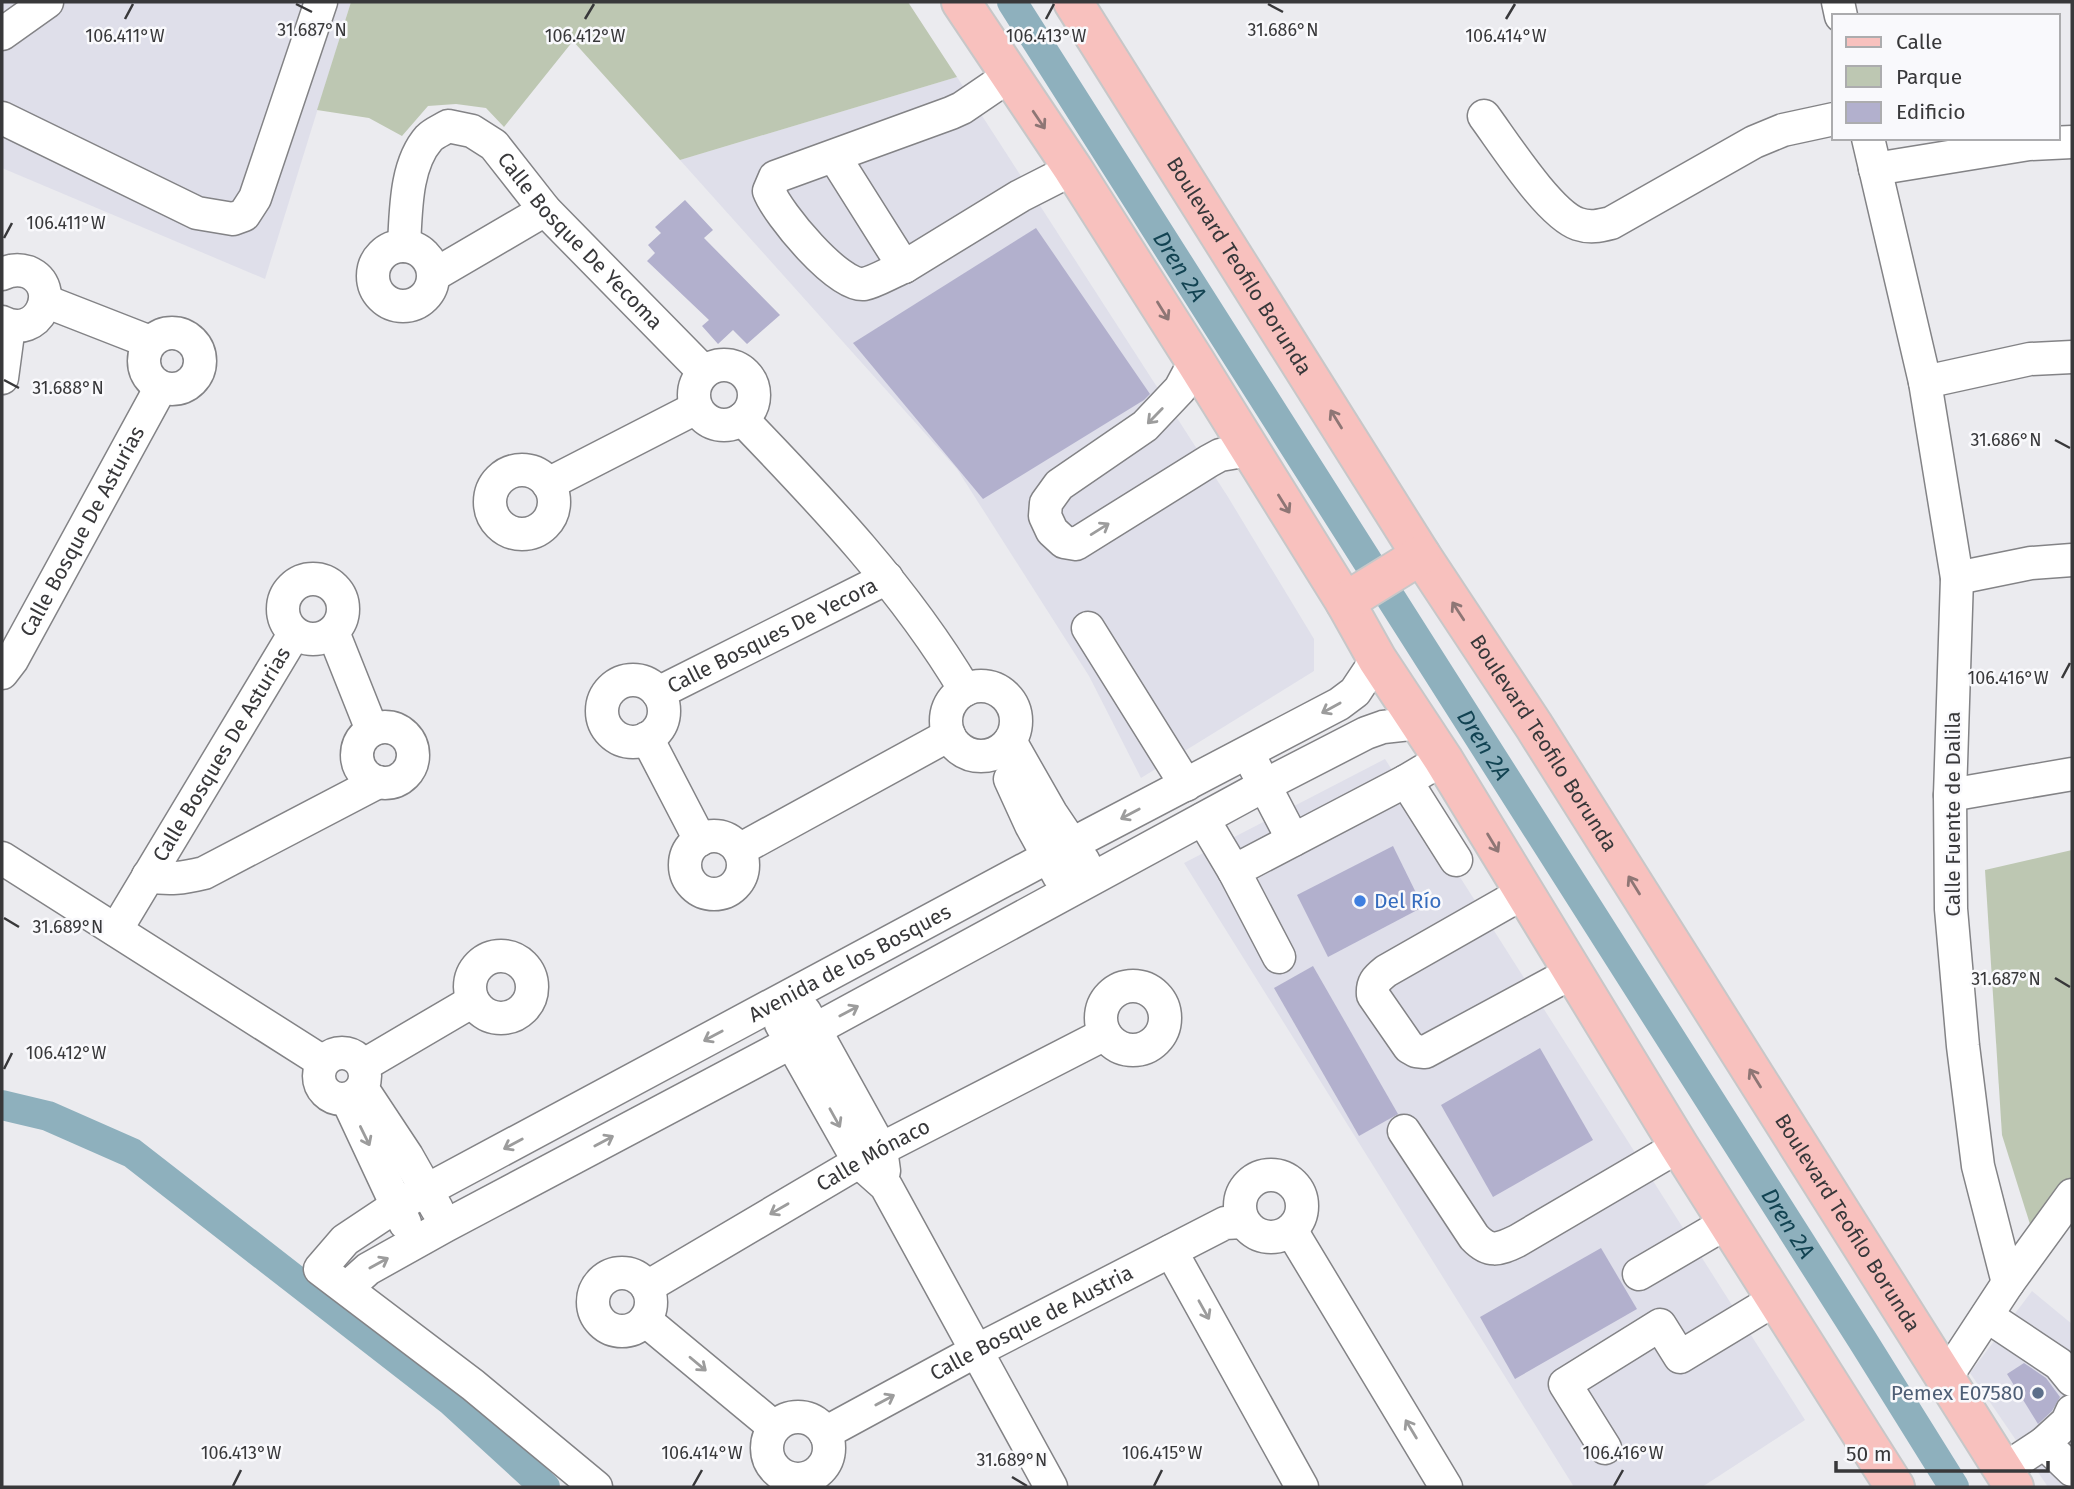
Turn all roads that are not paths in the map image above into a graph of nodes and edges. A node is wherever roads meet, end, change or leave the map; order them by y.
1 (47, 2) edge
2 (321, 2) edge
3 (961, 2) edge
4 (1073, 2) edge
5 (2, 34) edge
6 (1010, 76) junction
7 (1484, 116) dead end
8 (2, 118) edge
9 (1832, 119) edge
10 (1868, 140) edge
11 (2072, 142) edge
12 (834, 156) junction
13 (1875, 169) junction
14 (1073, 170) junction
15 (545, 210) junction
16 (404, 246) junction
17 (904, 267) junction
18 (2, 274) edge
19 (434, 275) junction
20 (45, 301) junction
21 (5, 324) edge
22 (150, 342) junction
23 (2072, 357) edge
24 (1195, 361) junction
25 (704, 372) junction
26 (2, 378) edge
27 (1925, 382) junction
28 (161, 387) junction
29 (696, 408) junction
30 (742, 419) junction
31 (1249, 450) junction
32 (548, 484) dead end
33 (2072, 560) edge
34 (1411, 561) junction
35 (887, 578) junction
36 (1957, 578) junction
37 (1354, 596) junction
38 (1088, 628) dead end
39 (332, 632) junction
40 (294, 634) junction
41 (1377, 659) junction
42 (2, 673) edge
43 (965, 690) junction
44 (658, 693) junction
45 (1419, 723) junction
46 (372, 730) junction
47 (949, 735) junction
48 (647, 738) junction
49 (1004, 746) junction
50 (1247, 752) junction
51 (1443, 760) junction
52 (2072, 774) edge
53 (1406, 781) junction
54 (378, 782) junction
55 (1186, 785) junction
56 (1265, 785) junction
57 (1950, 795) junction
58 (1472, 807) junction
59 (1203, 819) junction
60 (1437, 830) junction
61 (700, 839) junction
62 (1293, 840) junction
63 (739, 850) junction
64 (1060, 850) junction
65 (2, 858) edge
66 (1456, 860) dead end
67 (1234, 872) junction
68 (148, 876) junction
69 (1081, 885) junction
70 (1522, 893) junction
71 (116, 930) junction
72 (1279, 957) dead end
73 (1573, 972) junction
74 (783, 999) junction
75 (473, 1001) dead end
76 (1105, 1034) dead end
77 (804, 1036) junction
78 (358, 1084) junction
79 (1404, 1131) dead end
80 (1679, 1146) junction
81 (870, 1156) junction
82 (427, 1190) junction
83 (2072, 1195) edge
84 (396, 1206) junction
85 (1243, 1222) junction
86 (1728, 1222) junction
87 (445, 1226) junction
88 (1291, 1230) junction
89 (415, 1243) junction
90 (1171, 1251) junction
91 (1639, 1274) dead end
92 (2008, 1283) junction
93 (647, 1287) junction
94 (347, 1288) junction
95 (1776, 1299) junction
96 (1987, 1315) junction
97 (645, 1320) junction
98 (976, 1351) junction
99 (1945, 1379) junction
100 (2072, 1380) edge
101 (2072, 1411) edge
102 (774, 1427) junction
103 (825, 1433) junction
104 (2044, 1443) junction
105 (1605, 1448) dead end
106 (2072, 1470) edge
107 (2009, 1479) edge
108 (596, 1487) edge
109 (1051, 1487) edge
110 (1302, 1487) edge
111 (1448, 1487) edge
112 (1473, 1487) edge
113 (1895, 1487) edge

1 - 5 street
2 - 8 street
3 - 6 main road
34 -> 4 main road, Boulevard Teofilo Borunda
6 - 12 street
6 -> 14 main road
7 - 9 street
10 - 13 street, Calle Fuente de Dalila
11 - 13 street
12 - 17 street
12 - 17 street
13 - 27 street, Calle Fuente de Dalila
14 - 17 street
14 -> 24 main road
15 - 16 street, Calle Bosque De Yecoma
15 - 19 street
15 - 25 street, Calle Bosque De Yecoma
16 - 19 street
16 - 19 street
18 - 20 street
20 - 21 street
20 - 22 street
21 - 26 street
22 - 28 street
22 - 28 street
23 - 27 street
24 - 31 main road
24 -> 31 street
25 - 29 street
25 - 30 street
27 - 36 street, Calle Fuente de Dalila
28 - 42 street, Calle Bosque De Asturias
29 - 30 street
29 - 32 street
30 - 35 street
31 -> 37 main road
33 - 36 street
34 - 37 main road
99 -> 34 main road, Boulevard Teofilo Borunda
35 - 43 street
35 - 44 street, Calle Bosques De Yecora
36 - 57 street, Calle Fuente de Dalila
37 - 41 main road
38 - 55 street
39 - 40 street
39 - 40 street
39 - 46 street
40 - 68 street, Calle Bosques De Asturias
41 - 45 main road
41 -> 50 street, Avenida de los Bosques
43 - 47 street
43 - 49 street
44 - 48 street
44 - 48 street
45 - 51 main road
45 - 56 street, Avenida de los Bosques
46 - 54 street
46 - 54 street
47 - 49 street
47 - 63 street
48 - 61 street
49 - 64 street
49 - 64 street
50 - 55 street, Avenida de los Bosques
50 - 56 street
51 - 53 street
51 - 58 main road
52 - 57 street
53 - 60 street
53 - 62 street
54 - 68 street, Calle Bosques De Asturias
55 -> 64 street, Avenida de los Bosques
56 - 59 street, Avenida de los Bosques
56 - 62 street
57 - 92 street, Calle Fuente de Dalila
58 - 60 street
58 -> 70 main road
59 - 67 street
59 - 69 street, Avenida de los Bosques
60 - 66 street
61 - 63 street
61 - 63 street
62 - 67 street
64 - 69 street
64 - 74 street, Avenida de los Bosques
65 - 71 street
67 - 72 street
68 - 71 street, Calle Bosques De Asturias
77 -> 69 street, Avenida de los Bosques
70 - 73 main road
70 - 73 street
71 - 78 street
73 - 80 main road
74 - 77 street
74 -> 82 street, Avenida de los Bosques
75 - 78 street
76 - 81 street, Calle Mónaco
77 - 81 street
87 -> 77 street, Avenida de los Bosques
78 - 82 street
78 -> 84 street
79 - 80 street
80 - 86 main road
81 -> 93 street, Calle Mónaco
81 - 98 street
82 - 84 street, Avenida de los Bosques
82 - 87 street
83 - 92 street
84 - 89 street
84 - 94 street, Avenida de los Bosques
85 - 88 street
85 - 88 street
85 - 90 street, Calle Bosque de Austria
86 - 91 street
86 - 95 main road
87 - 89 street, Avenida de los Bosques
111 -> 88 street
94 -> 89 street, Avenida de los Bosques
90 - 98 street, Calle Bosque de Austria
90 -> 110 street
92 - 96 street
93 - 97 street
93 - 97 street
94 - 108 street
95 - 105 street
95 - 113 main road
96 - 99 street
96 - 100 street
97 -> 102 street
103 -> 98 street, Calle Bosque de Austria
98 - 109 street
99 - 107 main road, Boulevard Teofilo Borunda
101 - 104 street
102 - 103 street
102 - 103 street
104 - 106 street
104 - 107 street
111 - 112 street

